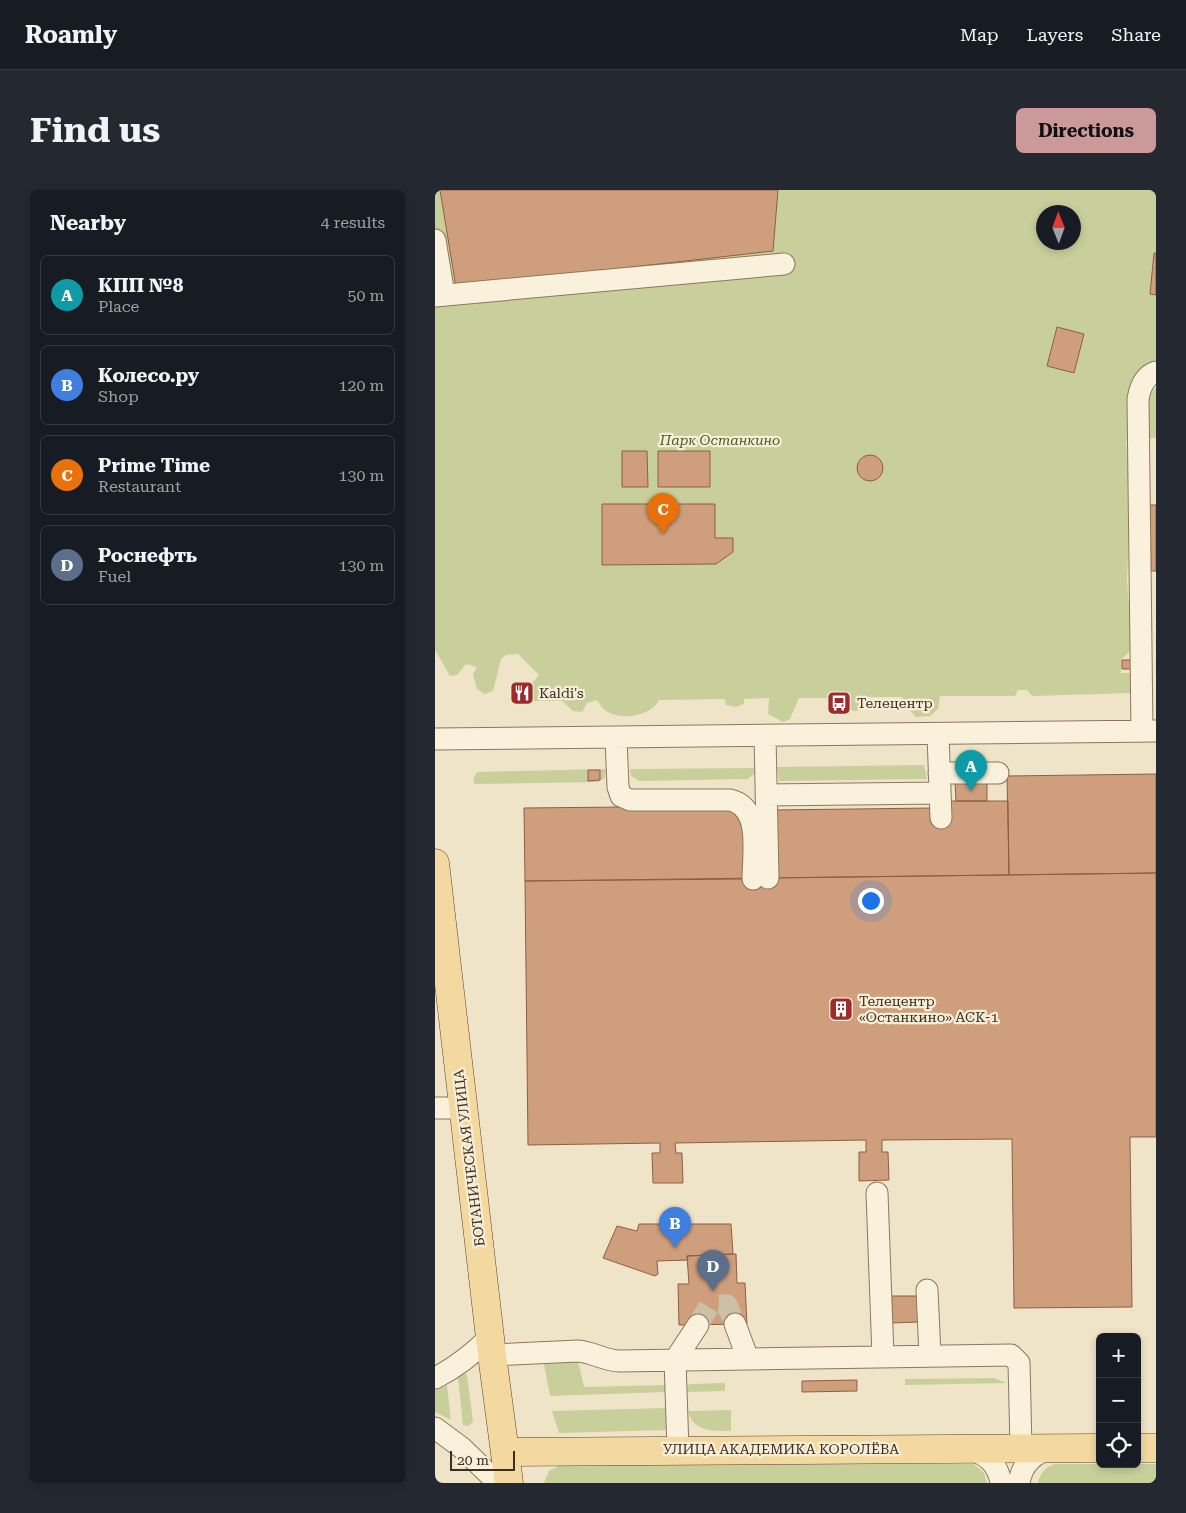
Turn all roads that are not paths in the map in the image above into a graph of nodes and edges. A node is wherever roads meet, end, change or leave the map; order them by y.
1 (435, 240) edge
2 (784, 264) dead end
3 (439, 295) edge
4 (1156, 372) edge
5 (1149, 731) edge
6 (938, 734) junction
7 (765, 736) junction
8 (616, 738) junction
9 (435, 739) edge
10 (998, 773) dead end
11 (940, 783) junction
12 (766, 795) junction
13 (941, 818) dead end
14 (435, 863) edge
15 (435, 1108) edge
16 (463, 1108) junction
17 (877, 1193) dead end
18 (927, 1290) dead end
19 (735, 1324) tunnel mouth
20 (698, 1325) tunnel mouth
21 (491, 1346) junction
22 (930, 1356) junction
23 (883, 1357) junction
24 (748, 1359) junction
25 (675, 1360) junction
26 (435, 1378) edge
27 (435, 1428) edge
28 (462, 1448) junction
29 (966, 1448) junction
30 (1021, 1448) junction
31 (1054, 1448) junction
32 (1096, 1448) edge
33 (1141, 1448) edge
34 (1156, 1448) edge
35 (678, 1450) junction
36 (505, 1452) junction
37 (498, 1483) edge
38 (509, 1483) edge
39 (1001, 1483) edge
40 (1019, 1483) edge

1 - 3 street
2 - 3 street
4 - 5 street
5 - 6 street
6 - 7 street
6 - 11 street
7 - 8 street
7 - 12 street
8 - 9 street
8 - 12 street
10 - 11 street
11 - 12 street
11 - 13 street
14 - 16 main road, БОТАНИЧЕСКАЯ УЛИЦА
15 - 16 street
16 - 21 main road, БОТАНИЧЕСКАЯ УЛИЦА
17 - 23 street
18 - 22 street
19 - 24 street
20 - 25 street
21 - 25 street
21 - 26 street
21 - 36 main road, БОТАНИЧЕСКАЯ УЛИЦА
22 - 23 street
22 - 30 street
23 - 24 street
24 - 25 street
25 - 35 street
27 - 28 street, УЛИЦА АКАДЕМИКА КОРОЛЁВА
28 - 36 street, УЛИЦА АКАДЕМИКА КОРОЛЁВА
28 - 37 street, УЛИЦА АКАДЕМИКА КОРОЛЁВА
29 - 30 main road, УЛИЦА АКАДЕМИКА КОРОЛЁВА
29 - 35 main road, УЛИЦА АКАДЕМИКА КОРОЛЁВА
29 - 39 street
30 - 31 main road, УЛИЦА АКАДЕМИКА КОРОЛЁВА
31 - 32 main road, УЛИЦА АКАДЕМИКА КОРОЛЁВА
31 - 40 street
33 - 34 main road
35 - 36 main road, УЛИЦА АКАДЕМИКА КОРОЛЁВА
36 - 38 main road, БОТАНИЧЕСКАЯ УЛИЦА

